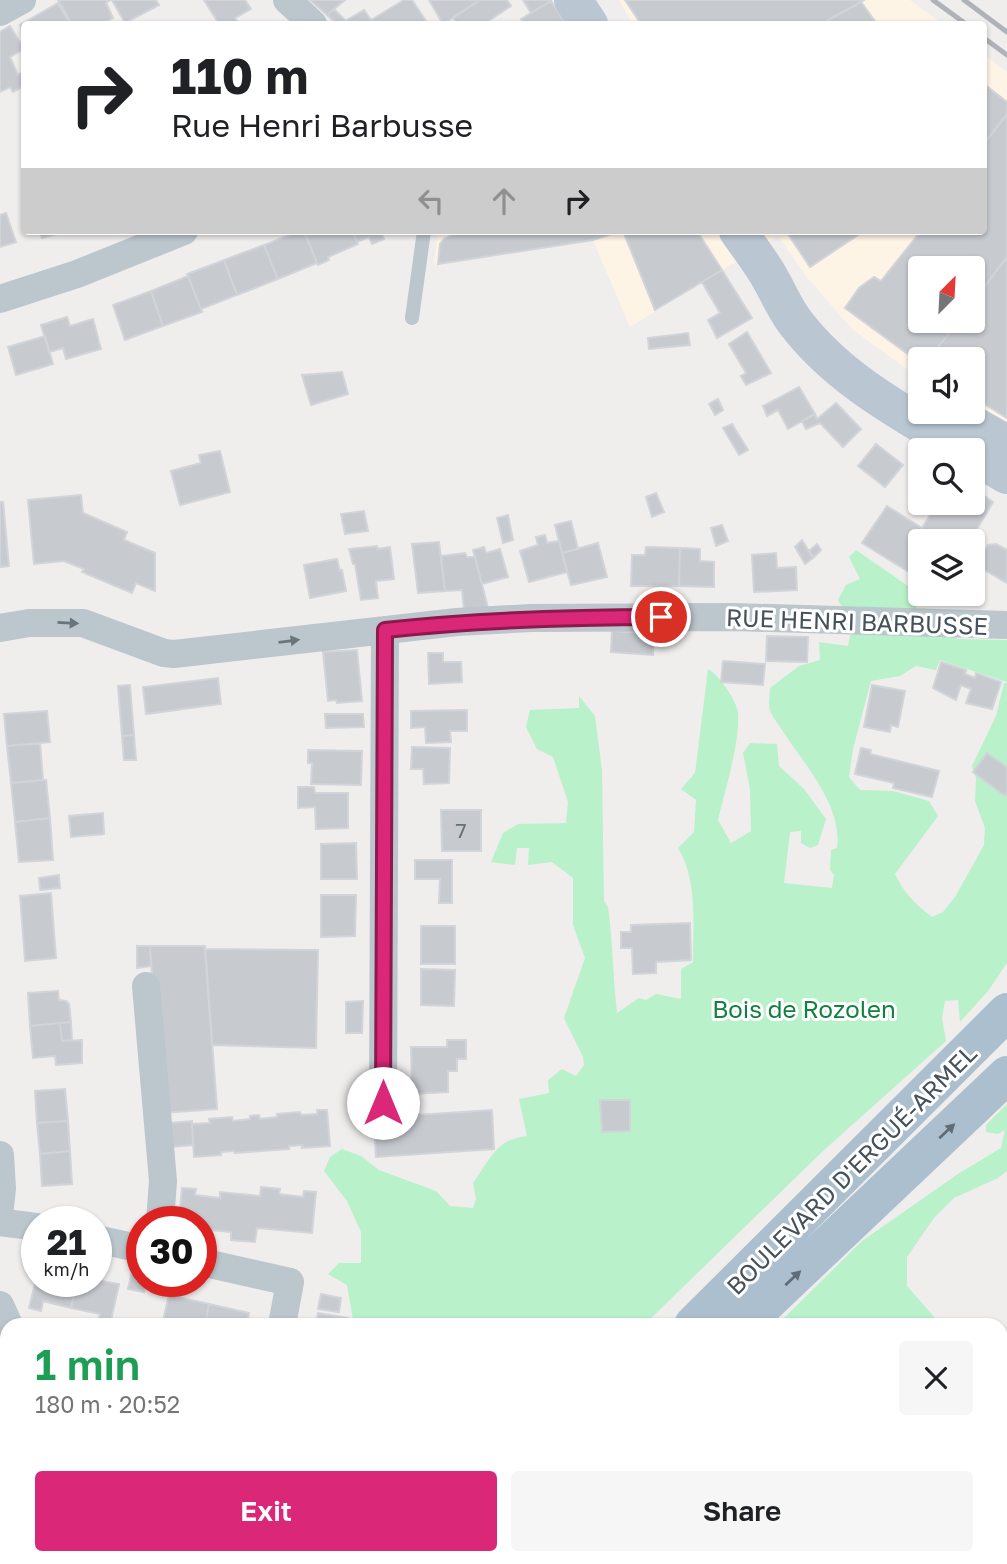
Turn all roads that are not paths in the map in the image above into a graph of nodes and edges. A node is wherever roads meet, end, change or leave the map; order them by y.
1 (22, 0) edge
2 (287, 0) edge
3 (573, 0) edge
4 (594, 0) edge
5 (0, 12) edge
6 (310, 21) edge
7 (587, 21) edge
8 (607, 21) edge
9 (174, 235) edge
10 (423, 235) edge
11 (741, 235) edge
12 (771, 279) junction
13 (0, 299) edge
14 (412, 318) dead end
15 (908, 390) edge
16 (963, 424) edge
17 (944, 438) edge
18 (985, 459) edge
19 (1007, 466) edge
20 (1007, 625) edge
21 (0, 628) edge
22 (385, 630) junction
23 (146, 986) dead end
24 (1007, 1012) edge
25 (1000, 1082) edge
26 (383, 1103) dead end
27 (0, 1154) edge
28 (161, 1206) edge
29 (0, 1207) edge
30 (0, 1222) edge
31 (21, 1225) edge
32 (217, 1266) edge
33 (283, 1318) edge
34 (700, 1318) edge
35 (750, 1318) edge

1 - 5 street
2 - 6 street
3 - 7 main road
4 - 8 main road
9 - 13 street
10 - 14 lane
11 - 12 main road
12 - 15 main road
12 - 17 main road
16 - 19 main road
18 - 19 main road
20 - 22 street, RUE HENRI BARBUSSE
21 -> 22 street, RUE HENRI BARBUSSE
22 - 26 street
23 - 28 street
24 - 34 main road, BOULEVARD D'ERGUÉ-ARMEL
35 -> 25 main road, BOULEVARD D'ERGUÉ-ARMEL
27 - 29 street
30 - 31 street
32 - 33 street

